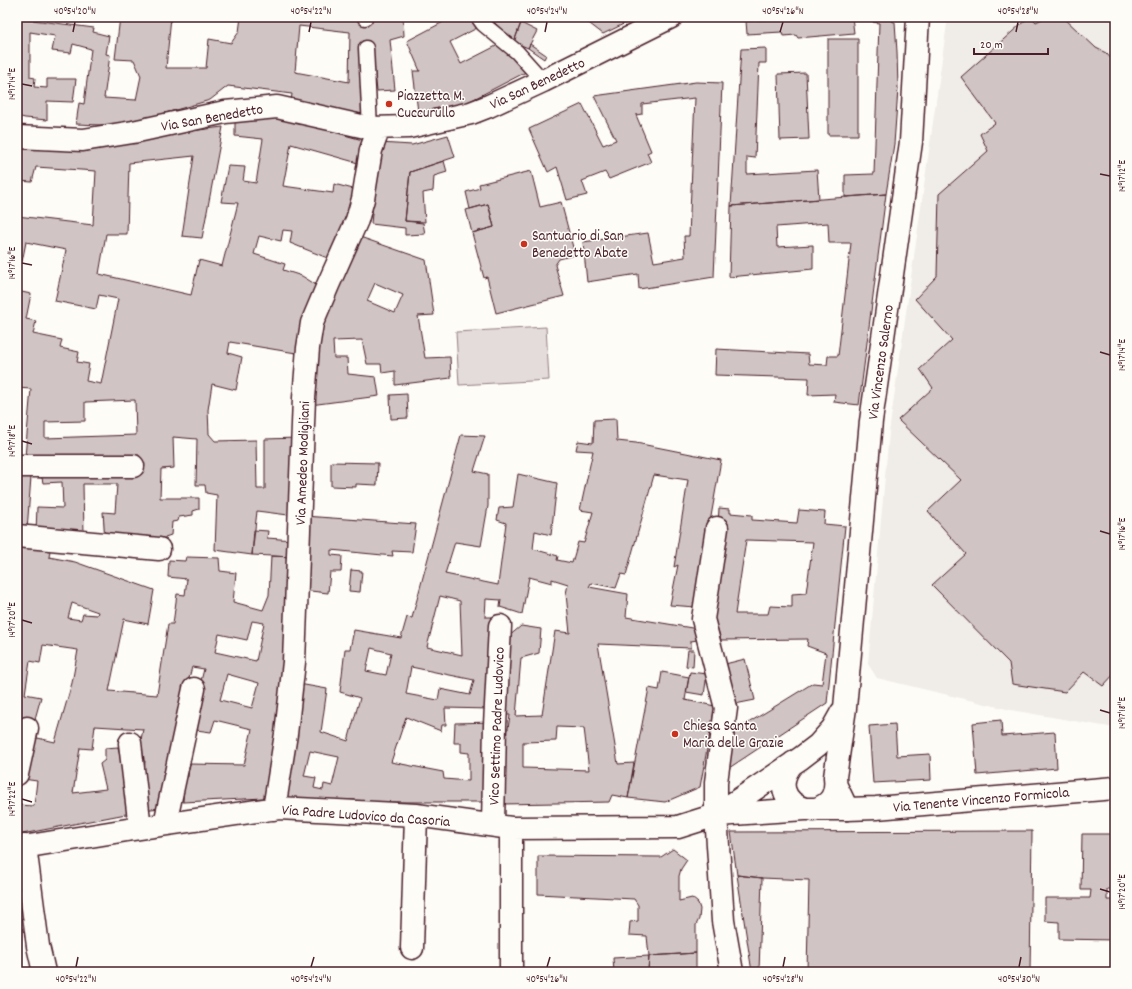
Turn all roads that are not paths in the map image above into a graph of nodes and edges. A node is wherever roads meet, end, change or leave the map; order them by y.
1 (478, 17) edge
2 (671, 17) edge
3 (918, 17) edge
4 (366, 48) dead end
5 (543, 81) junction
6 (374, 128) junction
7 (17, 137) edge
8 (17, 466) edge
9 (133, 466) dead end
10 (717, 528) dead end
11 (17, 536) edge
12 (159, 549) dead end
13 (500, 626) dead end
14 (194, 689) dead end
15 (845, 708) junction
16 (27, 728) dead end
17 (130, 743) dead end
18 (797, 760) junction
19 (17, 774) edge
20 (836, 782) junction
21 (1115, 788) edge
22 (274, 809) junction
23 (847, 809) junction
24 (810, 810) junction
25 (416, 815) junction
26 (716, 815) junction
27 (165, 824) junction
28 (502, 827) junction
29 (140, 828) junction
30 (21, 847) edge
31 (412, 948) dead end
32 (44, 972) edge
33 (511, 972) edge
34 (732, 972) edge

1 - 5 lane
2 - 5 street, Via San Benedetto
3 - 15 street, Via Vincenzo Salerno
4 - 6 lane
5 - 6 street, Via San Benedetto
6 - 7 street, Via San Benedetto
6 - 22 street, Via Amedeo Modigliani
8 - 9 street
10 - 26 street
11 - 12 street
13 - 28 street, Vico Settimo Padre Ludovico
14 - 27 street
15 - 18 street
15 - 20 street, Via Vincenzo Salerno
16 - 19 street
17 - 29 street
18 - 20 street
18 - 24 street
18 - 26 street
20 - 23 street
20 - 24 street
21 - 23 street, Via Tenente Vincenzo Formicola
22 - 25 street, Via Padre Ludovico da Casoria
22 - 27 street, Via Padre Ludovico da Casoria
23 - 24 street, Via Tenente Vincenzo Formicola
24 - 26 street, Via Tenente Vincenzo Formicola
25 - 28 street, Via Padre Ludovico da Casoria
25 - 31 street
26 - 28 street, Via Padre Ludovico da Casoria
26 - 34 street
27 - 29 street, Via Padre Ludovico da Casoria
28 - 33 street, Vico Settimo Padre Ludovico
29 - 30 street, Via Padre Ludovico da Casoria
30 - 32 street

